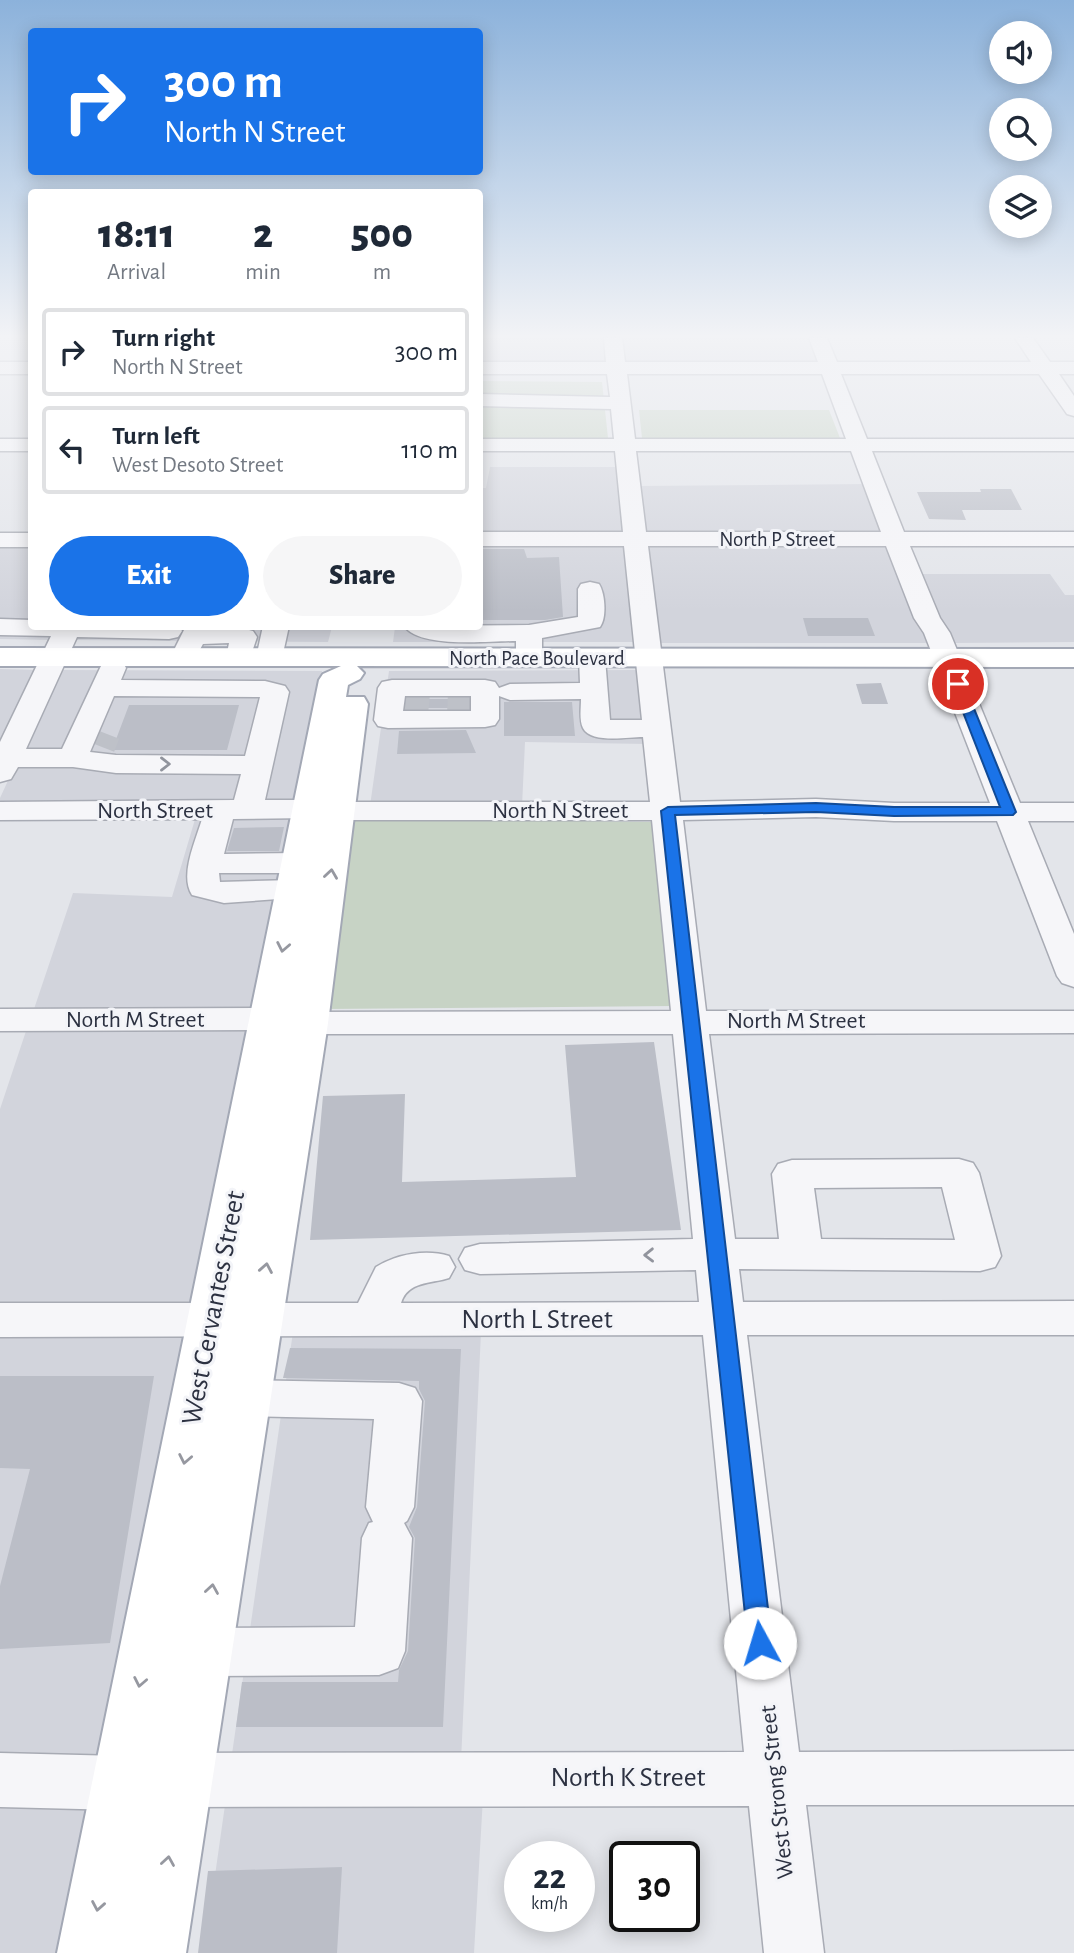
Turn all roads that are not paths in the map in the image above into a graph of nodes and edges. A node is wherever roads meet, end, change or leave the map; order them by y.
1 (623, 429) edge
2 (855, 429) edge
3 (0, 445) edge
4 (28, 445) edge
5 (483, 445) edge
6 (625, 445) junction
7 (861, 445) junction
8 (1074, 445) edge
9 (483, 539) edge
10 (587, 539) junction
11 (636, 539) junction
12 (897, 539) junction
13 (1074, 539) edge
14 (0, 540) edge
15 (28, 540) edge
16 (642, 588) junction
17 (590, 589) junction
18 (0, 627) edge
19 (28, 627) edge
20 (67, 630) edge
21 (75, 630) edge
22 (275, 630) edge
23 (426, 630) edge
24 (169, 631) dead end
25 (529, 645) junction
26 (131, 646) junction
27 (353, 654) junction
28 (0, 657) edge
29 (269, 657) junction
30 (54, 658) junction
31 (475, 658) junction
32 (592, 658) junction
33 (1074, 658) edge
34 (650, 659) junction
35 (948, 659) junction
36 (594, 691) junction
37 (510, 692) dead end
38 (0, 702) edge
39 (32, 705) junction
40 (431, 705) junction
41 (658, 728) junction
42 (96, 734) junction
43 (258, 765) junction
44 (4, 766) edge
45 (325, 810) junction
46 (0, 811) edge
47 (234, 811) junction
48 (668, 811) junction
49 (1009, 812) junction
50 (1074, 812) edge
51 (297, 876) junction
52 (1074, 976) edge
53 (0, 1020) edge
54 (289, 1021) junction
55 (692, 1021) junction
56 (1074, 1022) edge
57 (802, 1253) dead end
58 (718, 1254) junction
59 (480, 1259) dead end
60 (434, 1267) dead end
61 (1074, 1318) edge
62 (725, 1319) junction
63 (0, 1320) edge
64 (235, 1320) junction
65 (375, 1320) junction
66 (244, 1398) junction
67 (202, 1652) junction
68 (775, 1778) junction
69 (1074, 1778) edge
70 (0, 1780) edge
71 (181, 1780) junction
72 (120, 1783) junction
73 (89, 1953) edge
74 (153, 1953) edge
75 (794, 1953) edge

1 - 6 street, West Strong Street
2 - 7 street
3 - 4 street
5 - 6 street
6 - 7 street
6 - 11 street, West Strong Street
7 - 8 street
7 - 12 street
9 - 10 street, North P Street
10 - 11 street, North P Street
10 - 17 street
11 - 12 street, North P Street
11 - 16 street, West Strong Street
12 - 13 street, North P Street
12 - 35 street
14 - 15 street
16 - 17 street
16 - 34 street, West Strong Street
17 - 25 street
18 - 19 street
20 - 30 street
21 - 26 street
22 - 29 street
23 - 25 street
24 - 26 street
25 - 31 main road, North Pace Boulevard
25 - 32 main road, North Pace Boulevard
26 - 29 main road, North Pace Boulevard
26 - 30 main road, North Pace Boulevard
26 - 42 street
27 - 29 main road, North Pace Boulevard
27 - 31 main road, North Pace Boulevard
27 - 40 main road, West Cervantes Street
27 - 45 main road, West Cervantes Street
28 - 30 main road, North Pace Boulevard
30 - 39 street
31 - 40 street
32 - 34 main road, North Pace Boulevard
32 - 36 street
33 - 35 main road, North Pace Boulevard
34 - 35 main road, North Pace Boulevard
34 - 41 street, West Strong Street
35 - 49 street
36 - 37 street
36 - 41 street
38 - 39 street
39 - 44 street
40 - 45 main road, West Cervantes Street
41 - 48 street, West Strong Street
42 -> 43 street
42 - 43 street
42 - 44 street
43 - 47 street
45 - 47 street, North Street
45 - 48 street, North N Street
45 - 51 main road, West Cervantes Street
54 -> 45 main road, West Cervantes Street
46 - 47 street, North Street
47 - 51 street
48 - 49 street, North N Street
48 - 55 street, West Strong Street
49 - 50 street, North N Street
49 - 52 street
51 -> 54 main road, West Cervantes Street
53 - 54 street, North M Street
54 - 55 street, North M Street
54 - 64 main road, West Cervantes Street
55 - 56 street, North M Street
55 - 58 street, West Strong Street
57 - 58 street
58 -> 59 street
58 - 62 street, West Strong Street
60 - 65 street
61 - 62 street, North L Street
62 - 65 street, North L Street
62 - 68 street, West Strong Street
63 - 64 street, North L Street
64 - 65 street, North L Street
64 - 66 main road, West Cervantes Street
64 -> 72 main road, West Cervantes Street
67 -> 66 main road, West Cervantes Street
66 - 67 street
67 - 71 main road, West Cervantes Street
68 - 69 street, North K Street
68 - 71 street, North K Street
68 - 75 street, West Strong Street
70 - 72 street
74 -> 71 main road, West Cervantes Street
72 -> 73 main road, West Cervantes Street

